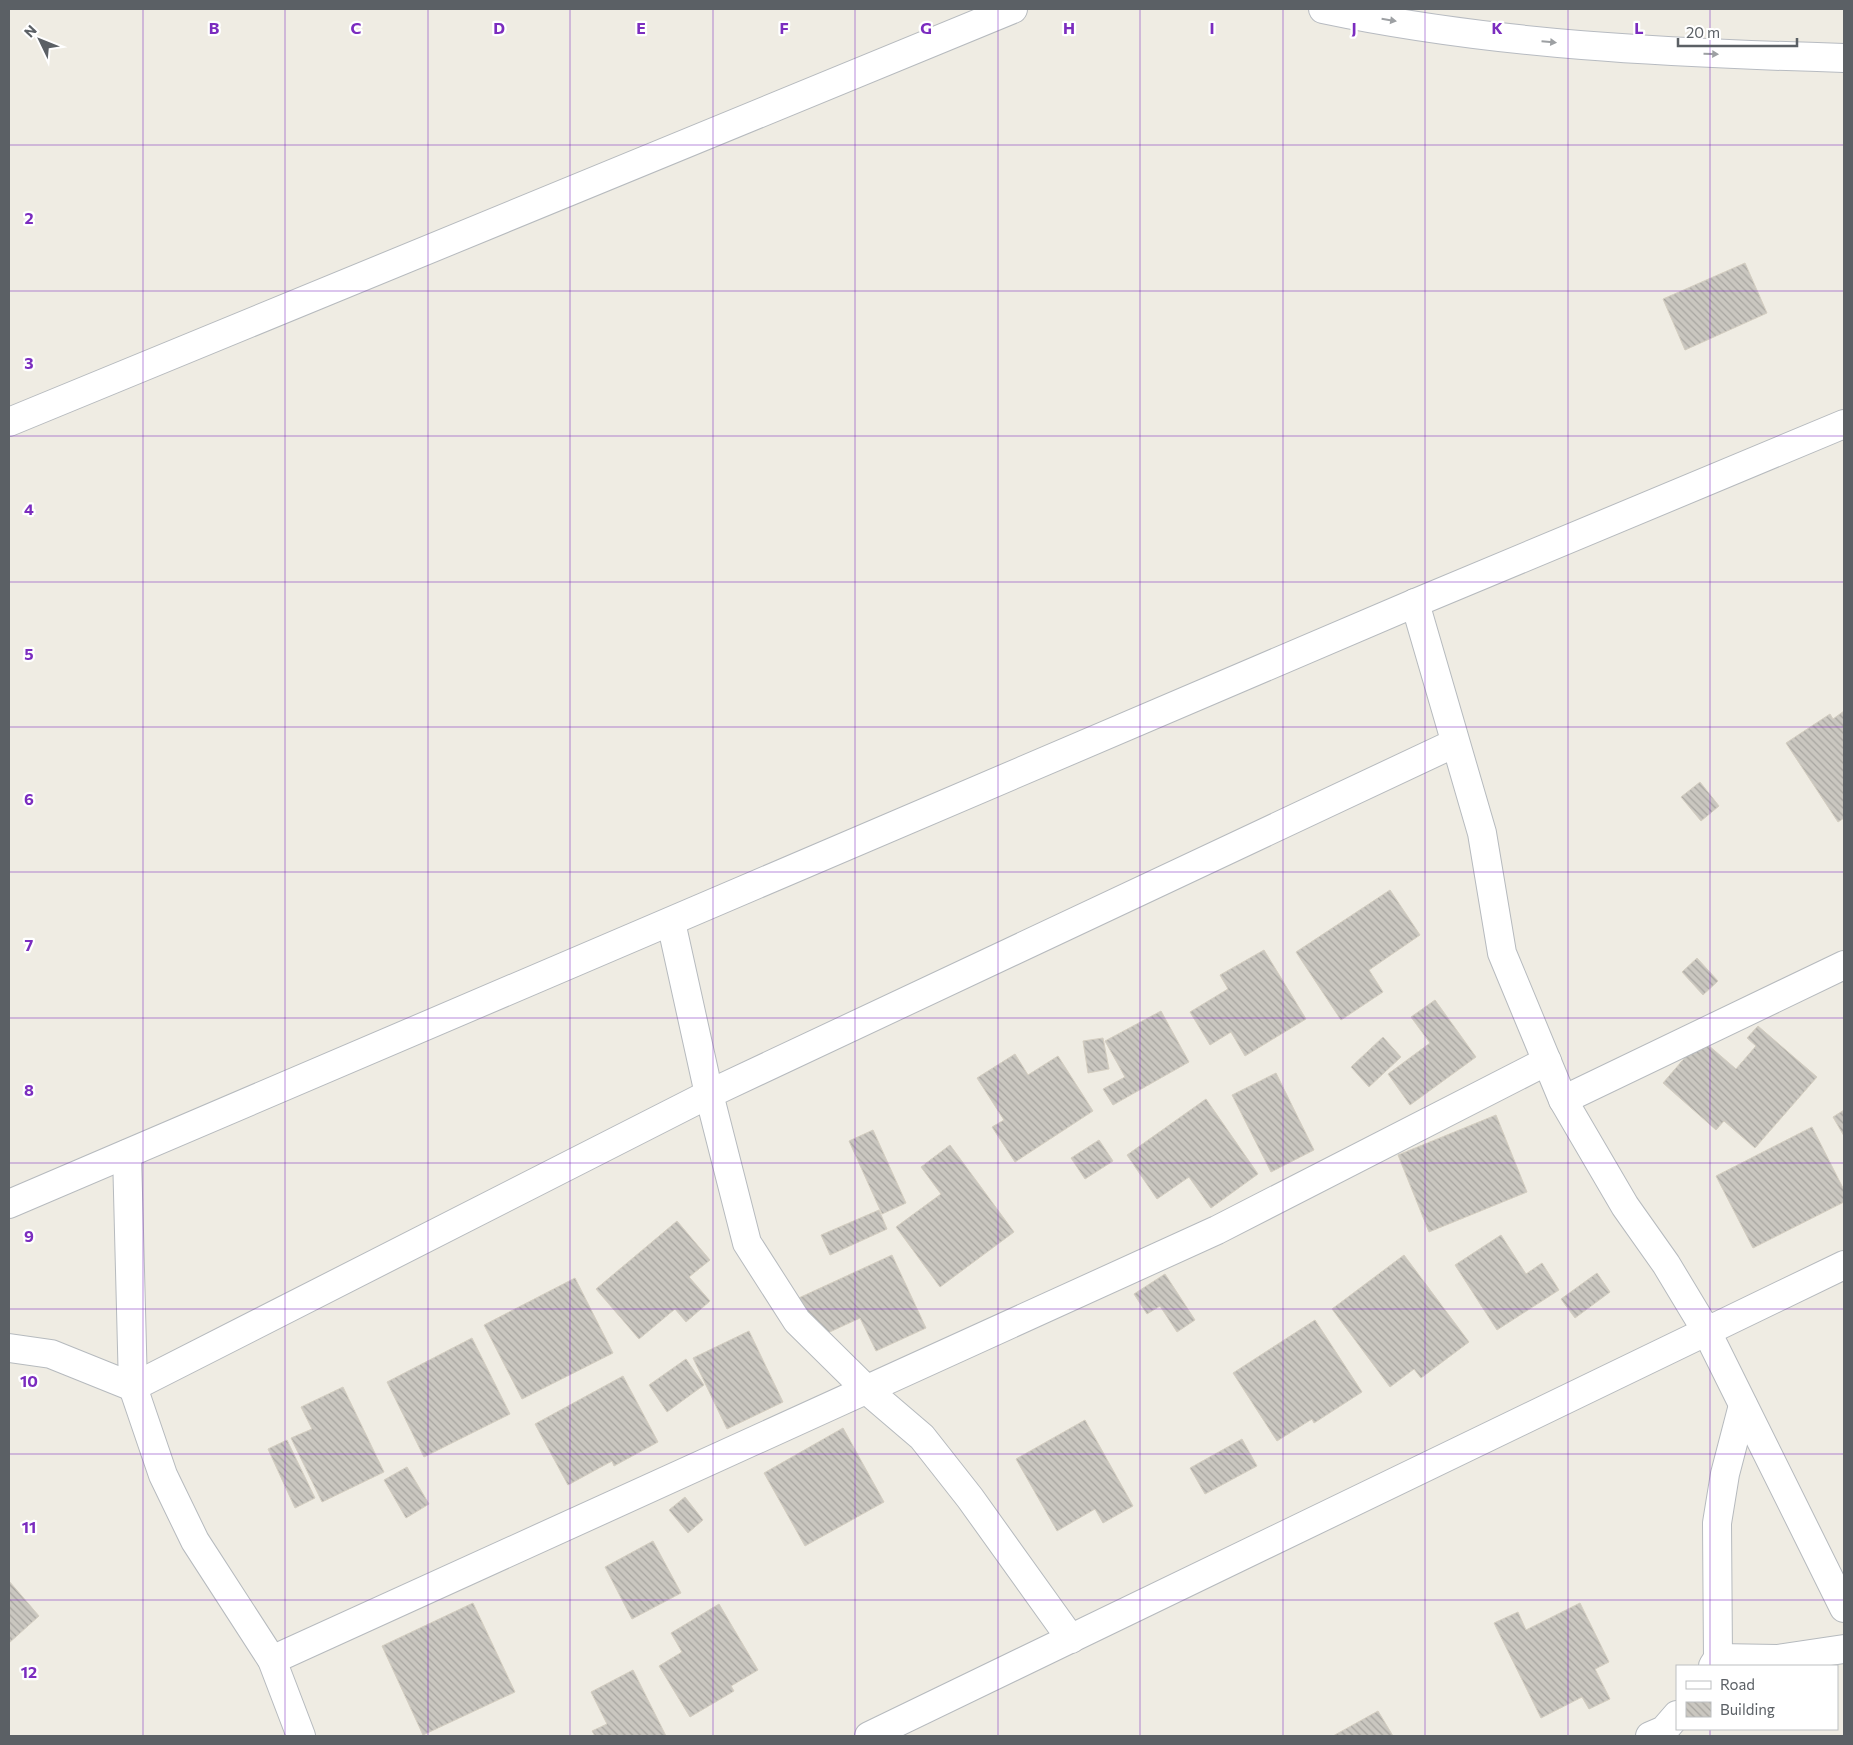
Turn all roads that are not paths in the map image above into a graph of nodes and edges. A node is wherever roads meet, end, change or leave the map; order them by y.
1 (1013, 9) edge
2 (1323, 9) edge
3 (1844, 58) edge
4 (9, 422) edge
5 (1844, 424) edge
6 (1414, 604) junction
7 (1455, 743) junction
8 (671, 922) junction
9 (1844, 965) edge
10 (1547, 1061) junction
11 (709, 1094) junction
12 (1563, 1100) junction
13 (127, 1154) junction
14 (9, 1204) edge
15 (1844, 1265) edge
16 (1707, 1332) junction
17 (9, 1348) edge
18 (133, 1387) junction
19 (867, 1390) junction
20 (1743, 1404) junction
21 (1844, 1608) edge
22 (1071, 1639) junction
23 (1844, 1649) edge
24 (272, 1660) junction
25 (1715, 1662) edge
26 (1676, 1716) edge
27 (301, 1736) edge
28 (869, 1736) edge
29 (1650, 1736) edge

1 - 4 street
2 -> 3 street
5 - 6 street
6 - 7 street
6 - 8 street
7 - 10 street
7 - 11 street
8 - 11 street
8 - 13 street
9 - 12 street
10 - 12 street
10 - 19 street
11 - 18 street
11 - 19 street
12 - 16 street
13 - 14 street
13 - 18 street
15 - 16 street
16 - 20 street
16 - 22 street
17 - 18 street
18 - 24 street
19 - 22 street
19 - 24 street
20 - 21 street
20 - 25 street
22 - 28 street
23 - 25 street
24 - 27 street
26 - 29 street

